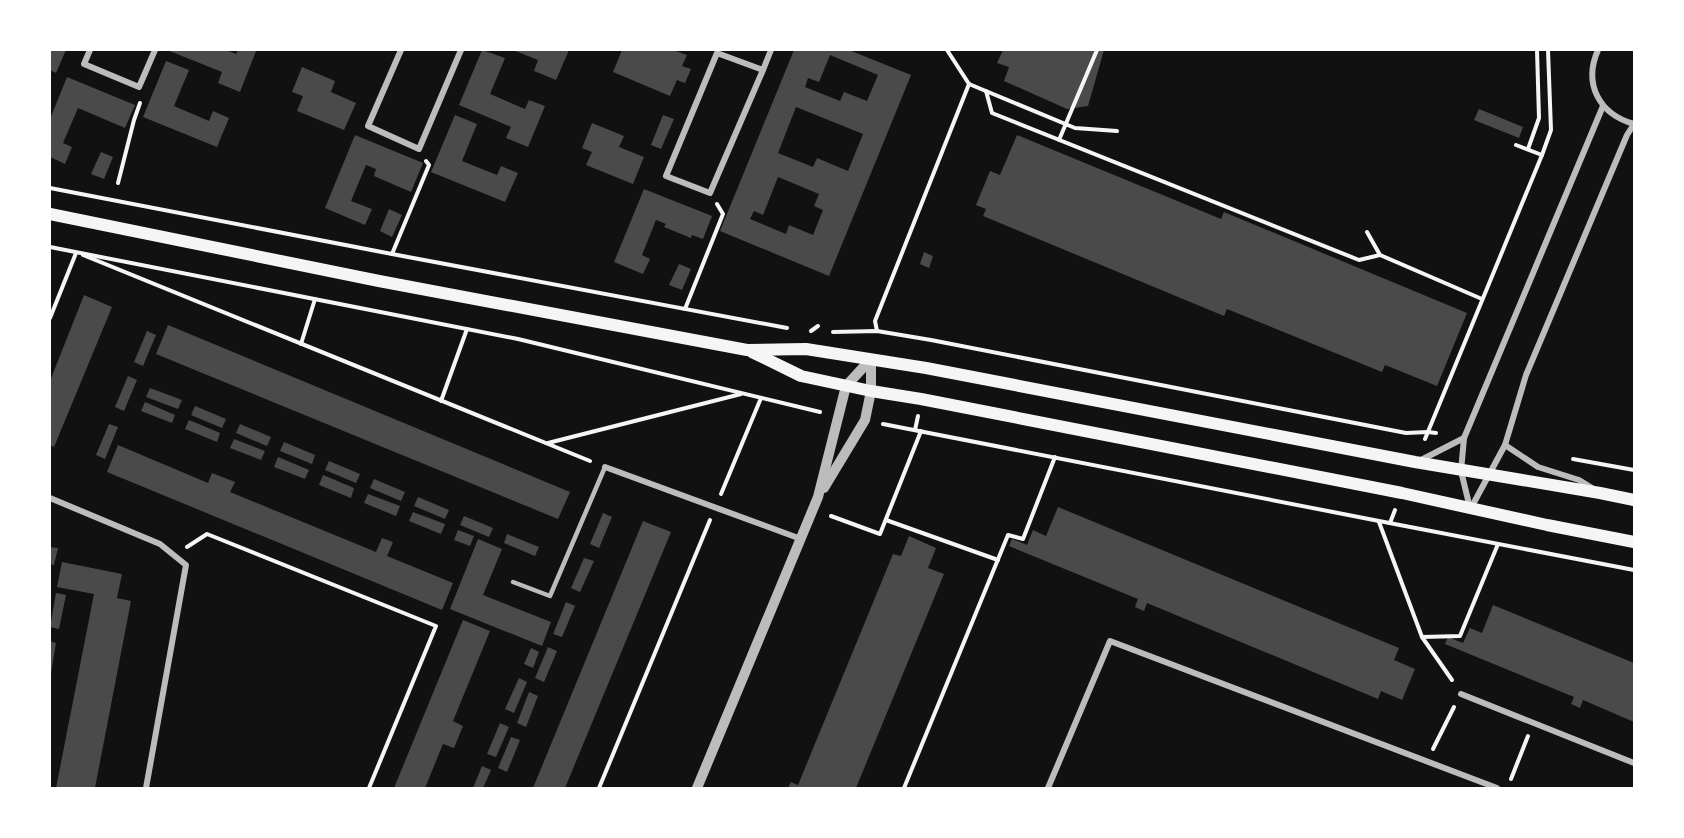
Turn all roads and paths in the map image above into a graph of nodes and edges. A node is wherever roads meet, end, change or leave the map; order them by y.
1 (90, 50) edge
2 (155, 50) edge
3 (401, 50) edge
4 (461, 50) edge
5 (771, 50) edge
6 (947, 50) edge
7 (1097, 50) edge
8 (1537, 50) edge
9 (1548, 50) edge
10 (1598, 50) edge
11 (763, 70) junction
12 (969, 84) junction
13 (139, 87) junction
14 (986, 91) junction
15 (1603, 106) junction
16 (1066, 124) junction
17 (1634, 124) edge
18 (1117, 131) dead end
19 (1059, 140) junction
20 (1516, 145) dead end
21 (419, 149) junction
22 (1528, 149) junction
23 (1542, 155) junction
24 (118, 183) dead end
25 (50, 188) edge
26 (710, 193) junction
27 (50, 214) edge
28 (1366, 232) dead end
29 (392, 254) junction
30 (1380, 255) junction
31 (315, 299) dead end
32 (1482, 299) junction
33 (685, 309) junction
34 (50, 318) edge
35 (467, 329) dead end
36 (798, 330) dead end
37 (877, 331) junction
38 (809, 332) dead end
39 (820, 332) dead end
40 (832, 332) dead end
41 (301, 344) junction
42 (747, 350) junction
43 (871, 359) junction
44 (846, 386) junction
45 (871, 391) junction
46 (743, 394) dead end
47 (760, 398) dead end
48 (441, 401) junction
49 (921, 431) dead end
50 (1428, 432) junction
51 (1464, 438) junction
52 (547, 443) junction
53 (1505, 445) junction
54 (1055, 457) dead end
55 (1566, 458) dead end
56 (1415, 462) junction
57 (605, 467) junction
58 (1635, 470) edge
59 (1461, 471) junction
60 (1489, 475) junction
61 (1402, 493) junction
62 (1600, 493) junction
63 (818, 497) junction
64 (50, 498) edge
65 (1635, 500) edge
66 (715, 507) junction
67 (1471, 508) junction
68 (813, 510) junction
69 (886, 519) junction
70 (1379, 521) dead end
71 (1390, 523) dead end
72 (801, 539) junction
73 (1635, 542) edge
74 (1498, 544) dead end
75 (174, 555) junction
76 (998, 560) junction
77 (513, 582) dead end
78 (1422, 637) junction
79 (1461, 694) junction
80 (1534, 723) junction
81 (1426, 761) junction
82 (1635, 763) edge
83 (1497, 788) edge
84 (146, 789) edge
85 (369, 789) edge
86 (599, 789) edge
87 (697, 789) edge
88 (904, 789) edge
89 (1048, 789) edge
90 (1507, 789) edge

1 - 13 street
2 - 13 street
3 - 21 street
4 - 21 street
5 - 11 street
6 - 12 path
7 - 16 path
8 - 22 path
9 - 23 path
10 - 15 street
11 - 26 street
11 - 26 street
12 - 14 path
12 - 37 path
13 - 24 path
14 - 16 path
14 - 19 path
15 - 17 street
15 - 51 street
16 - 18 path
16 - 19 path
17 - 53 street
19 - 30 path
20 - 22 path
21 - 29 path
22 - 23 path
23 - 32 path
25 - 29 path
26 - 33 path
27 - 42 main road
28 - 30 path
29 - 33 path
30 - 32 path
31 - 41 path
32 - 50 path
33 - 36 path
34 - 41 path
35 - 48 path
37 - 40 path
37 - 50 path
38 - 39 path
41 - 48 path
42 - 43 main road
42 - 44 main road
43 - 44 street
43 - 45 street
43 - 56 main road
44 - 45 main road
44 - 63 street
45 - 61 main road
45 - 63 street
46 - 52 path
47 - 66 path
48 - 52 path
49 - 69 path
50 - 51 path
50 - 56 path
51 - 56 street
51 - 59 street
52 - 57 path
53 - 60 street
53 - 62 street
54 - 76 path
55 - 58 path
56 - 59 main road
57 - 66 street
57 - 77 lane
59 - 60 main road
59 - 67 street
60 - 62 main road
60 - 67 street
61 - 67 main road
61 - 71 path
62 - 65 main road
63 - 68 street
64 - 75 street
66 - 72 street
66 - 86 path
67 - 73 main road
68 - 69 path
68 - 72 street
69 - 76 path
70 - 78 path
72 - 87 street
74 - 78 path
75 - 84 street
75 - 85 path
76 - 88 path
78 - 79 path
79 - 80 street
79 - 81 path
80 - 82 street
80 - 90 path
81 - 83 street
81 - 89 street

